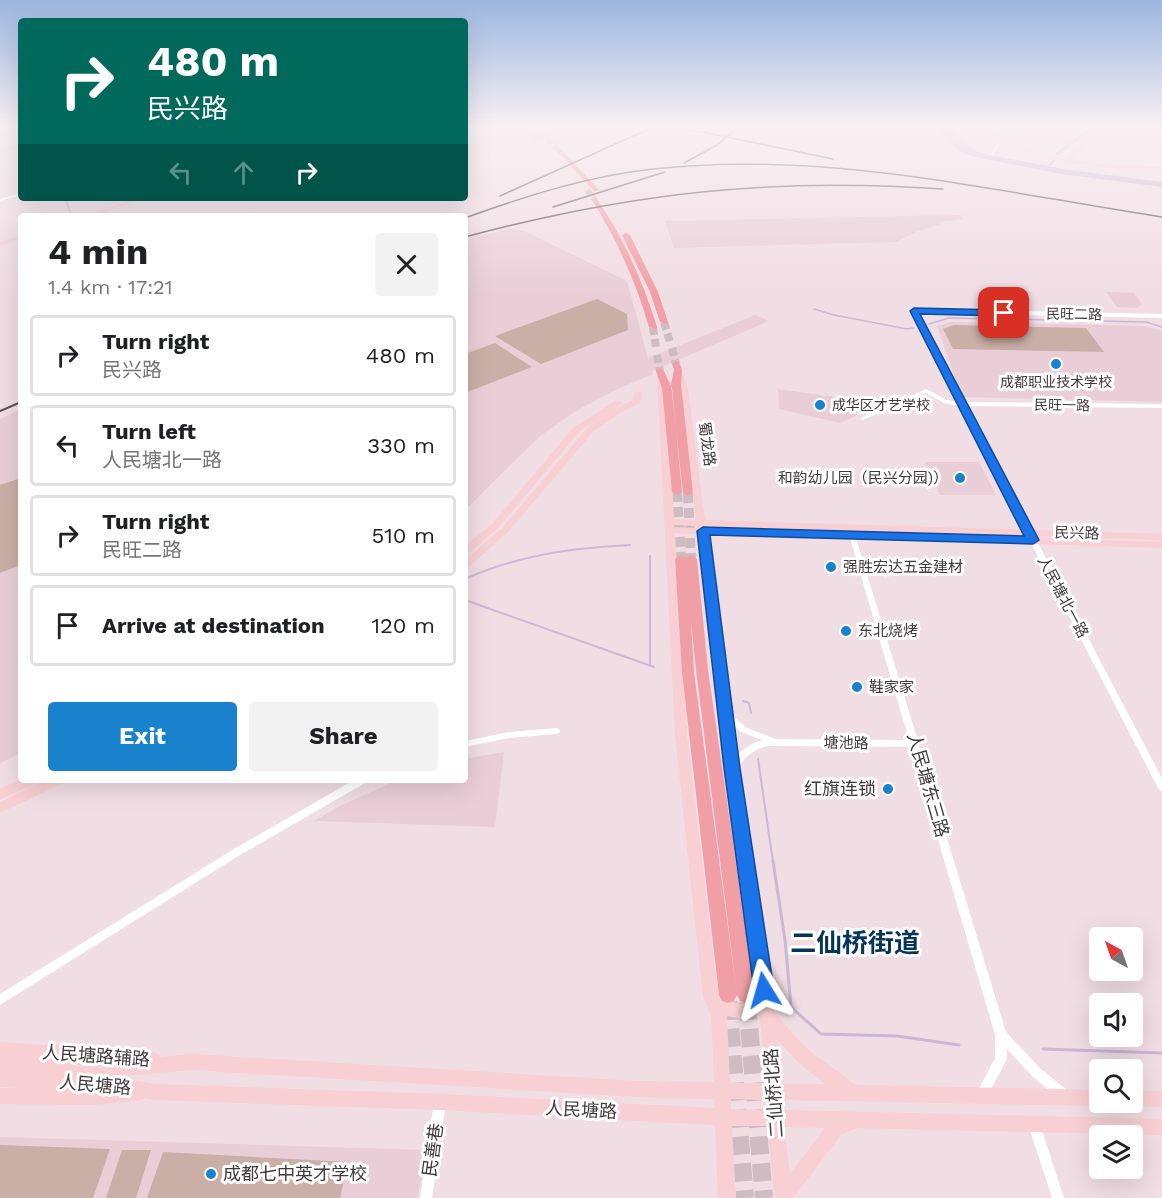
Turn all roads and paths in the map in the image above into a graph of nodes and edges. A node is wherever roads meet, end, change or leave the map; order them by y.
1 (581, 183) edge
2 (589, 183) edge
3 (587, 190) tunnel mouth
4 (596, 190) tunnel mouth
5 (18, 195) edge
6 (0, 200) edge
7 (133, 201) edge
8 (95, 213) edge
9 (18, 238) edge
10 (1, 242) edge
11 (914, 311) joint
12 (1162, 316) edge
13 (664, 322) tunnel mouth
14 (653, 327) tunnel mouth
15 (677, 367) joint
16 (660, 374) joint
17 (962, 404) junction
18 (1162, 406) edge
19 (862, 418) dead end
20 (677, 492) tunnel mouth
21 (688, 493) tunnel mouth
22 (669, 526) junction
23 (703, 527) junction
24 (852, 535) junction
25 (1030, 536) junction
26 (1162, 537) edge
27 (1162, 545) edge
28 (468, 548) edge
29 (468, 562) edge
30 (725, 714) junction
31 (556, 731) dead end
32 (776, 742) junction
33 (468, 743) edge
34 (916, 744) junction
35 (732, 768) junction
36 (25, 783) edge
37 (51, 783) edge
38 (356, 783) edge
39 (1162, 787) edge
40 (0, 795) edge
41 (0, 808) edge
42 (764, 990) junction
43 (728, 995) tunnel mouth
44 (746, 995) tunnel mouth
45 (711, 997) junction
46 (0, 1000) edge
47 (767, 1013) junction
48 (1001, 1035) junction
49 (0, 1050) edge
50 (192, 1062) junction
51 (0, 1065) edge
52 (0, 1079) edge
53 (722, 1089) junction
54 (155, 1092) junction
55 (776, 1092) junction
56 (857, 1094) junction
57 (0, 1095) edge
58 (981, 1096) junction
59 (1068, 1097) junction
60 (1089, 1098) edge
61 (1143, 1098) edge
62 (1162, 1099) edge
63 (440, 1102) junction
64 (722, 1117) junction
65 (774, 1118) junction
66 (856, 1120) junction
67 (1034, 1124) junction
68 (1162, 1127) edge
69 (784, 1197) edge
70 (426, 1198) edge
71 (727, 1198) edge
72 (1058, 1198) edge

1 - 3 main road
2 - 4 main road
5 - 6 street
7 - 8 main road
9 - 10 main road
11 - 12 street, 民旺二路
11 - 17 street, 人民塘北一路
13 - 14 main road
15 - 21 main road, 蜀龙路
15 - 23 main road, 蜀龙路
16 - 20 main road
16 - 22 main road
17 - 18 street, 民旺一路
17 - 19 street, 民旺一路
17 - 25 street, 人民塘北一路
22 - 23 main road, 民兴路
22 - 45 main road
23 - 24 main road, 民兴路
23 - 25 main road, 民兴路
23 - 30 main road, 二仙桥北路
24 - 25 main road, 民兴路
24 - 34 street, 人民塘东三路
25 - 26 main road, 民兴路
25 - 27 main road, 民兴路
25 - 39 street, 人民塘北一路
28 - 29 main road
30 - 32 street
30 - 35 main road, 二仙桥北路
31 - 33 street
32 - 34 street, 塘池路
32 - 35 street
34 - 48 street, 人民塘东三路
35 - 42 main road, 二仙桥北路
36 - 40 main road
37 - 41 main road
38 - 46 street
42 - 45 main road
42 - 47 main road, 二仙桥北路
43 - 44 main road
45 - 53 main road
47 - 55 main road, 二仙桥北路
47 - 56 main road
48 - 58 street, 人民塘东三路
48 - 59 street, 人民塘东三路
49 - 50 main road, 人民塘路辅路
50 - 51 main road, 人民塘路
50 - 53 main road, 人民塘路
52 - 54 main road, 人民塘路
53 - 55 main road, 人民塘路
53 - 64 main road
54 - 57 main road, 人民塘路辅路
54 - 63 main road, 人民塘路
55 - 56 main road, 人民塘路
55 - 65 main road, 二仙桥北路
56 - 58 main road, 人民塘路
58 - 59 main road, 人民塘路
59 - 60 main road, 人民塘路
61 - 62 main road
63 - 64 main road, 人民塘路
63 - 70 street, 民善巷
64 - 65 main road, 人民塘路
64 - 71 main road
65 - 66 main road, 人民塘路
65 - 69 main road, 二仙桥北路
66 - 67 main road, 人民塘路
66 - 69 main road
67 - 68 main road, 人民塘路
67 - 72 street

